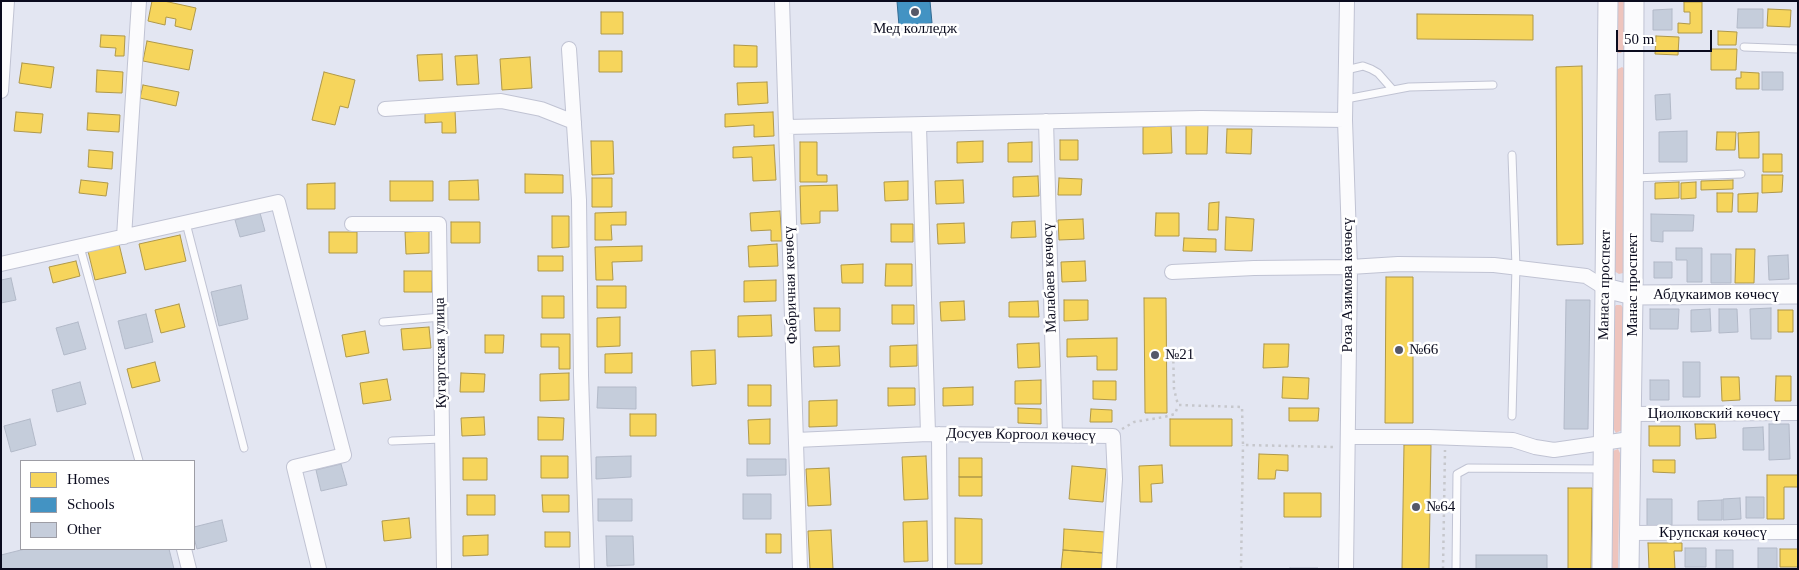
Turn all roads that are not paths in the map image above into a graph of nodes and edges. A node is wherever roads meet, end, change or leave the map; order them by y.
1 (6, 1) edge
2 (139, 1) edge
3 (782, 1) edge
4 (1347, 1) edge
5 (1608, 1) edge
6 (1634, 1) edge
7 (1744, 47) dead end
8 (569, 48) dead end
9 (1798, 49) edge
10 (1607, 59) junction
11 (1634, 59) junction
12 (1346, 70) junction
13 (1493, 85) dead end
14 (1393, 90) junction
15 (1, 91) edge
16 (1346, 100) junction
17 (385, 108) dead end
18 (1046, 120) junction
19 (1345, 120) junction
20 (574, 122) junction
21 (919, 126) junction
22 (787, 127) junction
23 (1512, 155) dead end
24 (1741, 174) dead end
25 (1633, 178) junction
26 (186, 223) junction
27 (352, 224) dead end
28 (124, 237) junction
29 (80, 247) junction
30 (1, 264) edge
31 (1350, 267) junction
32 (1516, 267) junction
33 (1172, 272) dead end
34 (1605, 288) junction
35 (1798, 294) edge
36 (1633, 295) junction
37 (441, 316) junction
38 (383, 322) dead end
39 (1798, 413) edge
40 (1631, 414) junction
41 (1512, 416) dead end
42 (933, 434) junction
43 (1055, 435) junction
44 (442, 439) junction
45 (1630, 439) junction
46 (796, 440) junction
47 (392, 441) dead end
48 (1347, 442) junction
49 (1603, 443) junction
50 (244, 448) dead end
51 (139, 460) edge
52 (1603, 470) junction
53 (1798, 532) edge
54 (1629, 533) junction
55 (184, 550) edge
56 (189, 569) edge
57 (319, 569) edge
58 (444, 569) edge
59 (586, 569) edge
60 (800, 569) edge
61 (940, 569) edge
62 (1108, 569) edge
63 (1346, 569) edge
64 (1456, 569) edge
65 (1602, 569) edge
66 (1629, 569) edge

1 - 15 street
2 - 28 street
3 - 22 street, Фабричная көчөсү
4 - 12 street, Роза Азимова көчөсү
5 - 10 main road, Манаса проспект
6 - 11 main road, Манас проспект
7 - 9 lane
8 - 20 street
10 - 11 main road
10 - 34 main road, Манаса проспект
11 - 25 main road, Манас проспект
12 - 14 lane
12 - 16 street, Роза Азимова көчөсү
13 - 14 lane
14 - 16 lane
16 - 19 street, Роза Азимова көчөсү
17 - 20 street
18 - 19 street
18 - 21 street
18 - 43 street, Малабаев көчөсү
19 - 31 street, Роза Азимова көчөсү
20 - 59 street
21 - 22 street
21 - 42 street
22 - 46 street, Фабричная көчөсү
23 - 32 lane
24 - 25 lane
25 - 36 main road, Манас проспект
26 - 28 street
26 - 50 lane
26 - 57 street
27 - 37 street, Кугартская улица
28 - 29 street
29 - 30 street
29 - 51 lane
31 - 32 street
31 - 33 street
31 - 48 street, Роза Азимова көчөсү
32 - 34 street
32 - 41 lane
34 - 36 main road, Абдукаимов көчөсү
34 - 49 main road, Манаса проспект
35 - 36 main road, Абдукаимов көчөсү
36 - 40 main road, Манас проспект
37 - 38 lane
37 - 44 street, Кугартская улица
39 - 40 street, Циолковский көчөсү
40 - 45 main road, Манас проспект
42 - 43 street, Досуев Коргоол көчөсү
42 - 46 street, Досуев Коргоол көчөсү
42 - 61 street
43 - 62 street, Досуев Коргоол көчөсү
44 - 47 lane
44 - 58 street, Кугартская улица
45 - 49 street
45 - 54 main road, Манас проспект
46 - 60 street, Фабричная көчөсү
48 - 49 street
48 - 63 street, Роза Азимова көчөсү
49 - 52 main road, Манаса проспект
52 - 64 lane
52 - 65 main road, Манаса проспект
53 - 54 street, Крупская көчөсү
54 - 66 main road, Манас проспект
55 - 56 street

